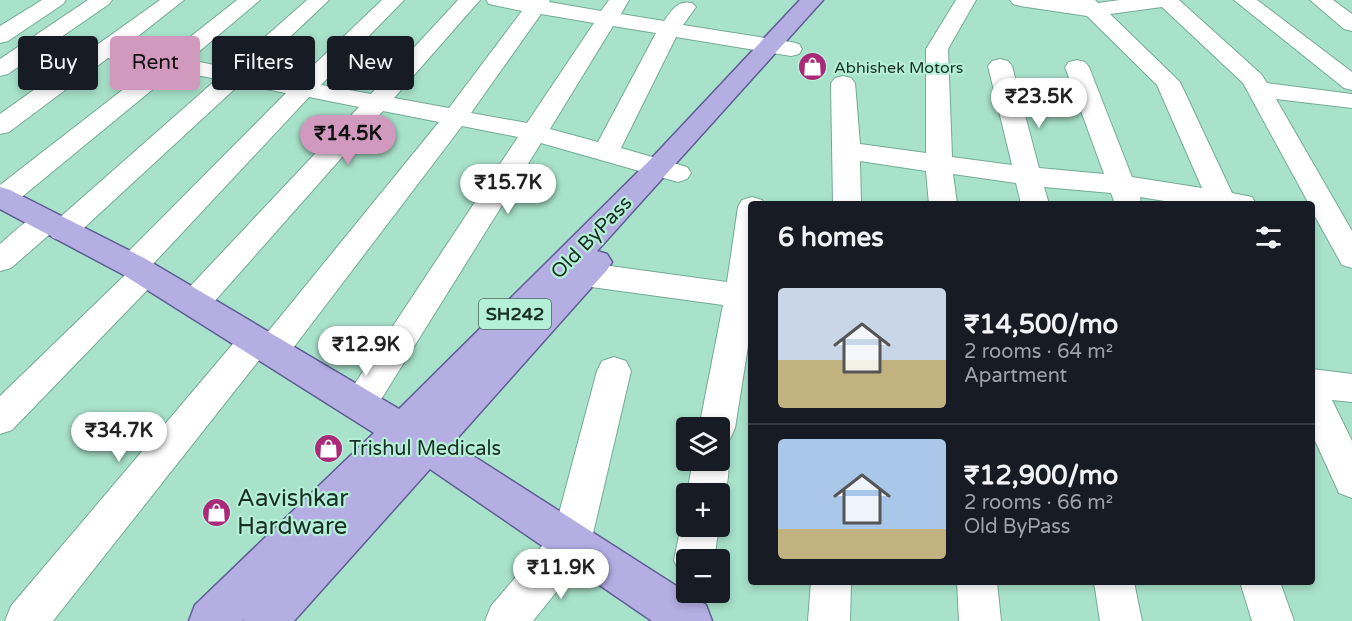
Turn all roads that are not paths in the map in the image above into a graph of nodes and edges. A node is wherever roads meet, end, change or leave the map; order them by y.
1 (56, 0) edge
2 (102, 0) edge
3 (174, 0) edge
4 (250, 0) edge
5 (320, 0) edge
6 (394, 0) edge
7 (470, 0) edge
8 (496, 0) edge
9 (812, 0) edge
10 (836, 0) edge
11 (966, 0) edge
12 (1020, 0) edge
13 (1167, 0) edge
14 (1244, 0) edge
15 (1320, 0) edge
16 (537, 4) edge
17 (1087, 5) edge
18 (685, 7) dead end
19 (0, 10) edge
20 (612, 10) edge
21 (28, 18) junction
22 (1352, 24) edge
23 (669, 30) junction
24 (0, 36) edge
25 (279, 36) edge
26 (200, 40) edge
27 (779, 47) junction
28 (105, 51) junction
29 (110, 52) edge
30 (1000, 66) dead end
31 (1077, 67) dead end
32 (0, 69) edge
33 (315, 77) edge
34 (843, 83) dead end
35 (1258, 89) junction
36 (137, 90) edge
37 (217, 90) edge
38 (302, 90) edge
39 (308, 90) edge
40 (1347, 95) edge
41 (376, 103) junction
42 (455, 118) junction
43 (1352, 122) edge
44 (0, 126) edge
45 (533, 132) junction
46 (847, 151) junction
47 (606, 152) junction
48 (939, 165) junction
49 (669, 170) junction
50 (1028, 176) junction
51 (1125, 195) edge
52 (1, 198) edge
53 (847, 201) edge
54 (943, 201) edge
55 (1034, 201) edge
56 (1203, 201) edge
57 (1228, 201) edge
58 (1330, 213) edge
59 (55, 226) junction
60 (1352, 257) edge
61 (0, 260) edge
62 (748, 265) edge
63 (139, 269) junction
64 (571, 272) junction
65 (746, 296) edge
66 (194, 303) junction
67 (264, 346) junction
68 (614, 371) dead end
69 (1315, 383) edge
70 (1352, 388) edge
71 (1315, 401) edge
72 (360, 405) junction
73 (719, 417) edge
74 (0, 419) edge
75 (415, 438) junction
76 (1352, 481) edge
77 (571, 542) junction
78 (831, 585) edge
79 (977, 585) edge
80 (1115, 585) edge
81 (1261, 585) edge
82 (688, 610) edge
83 (276, 617) edge
84 (26, 621) edge
85 (211, 621) edge
86 (506, 621) edge
87 (829, 621) edge
88 (980, 621) edge
89 (1121, 621) edge
90 (1273, 621) edge

1 - 21 street
2 - 32 street
3 - 28 street
4 - 26 street
5 - 25 street
6 - 33 street
7 - 41 street
8 - 16 street
9 - 27 main road, Old ByPass / SH242
10 - 27 main road, Old ByPass / SH242
11 - 48 street
12 - 17 street
13 - 17 street
13 - 35 street
14 - 40 street
15 - 22 street
16 - 20 street
16 - 42 street
17 - 57 street
18 - 23 street
19 - 21 street
20 - 23 street
20 - 45 street
21 - 24 street
23 - 27 street
23 - 47 street
27 - 49 main road, Old ByPass / SH242
28 - 29 street
28 - 44 street
30 - 50 street
31 - 51 street
34 - 46 street
35 - 40 street
35 - 58 street
36 - 52 street
37 - 59 street
38 - 63 street
39 - 41 street
40 - 43 street
41 - 42 street
41 - 66 street
42 - 45 street
42 - 67 street
45 - 47 street
45 - 72 street
46 - 48 street
46 - 53 street
47 - 49 street
48 - 50 street
48 - 54 street
49 - 64 main road, Old ByPass / SH242
50 - 51 street
50 - 55 street
51 - 56 street
52 - 59 main road
58 - 60 street
59 - 61 street
59 - 63 main road
62 - 65 street
63 - 66 main road
63 - 74 street
64 - 65 street
64 - 75 main road, Old ByPass / SH242
65 - 73 street
66 - 67 main road
67 - 72 main road
67 - 84 street
68 - 77 street
69 - 70 street
71 - 76 street
72 - 75 main road
75 - 77 main road
75 - 83 main road, Old ByPass / SH242
75 - 85 main road, Old ByPass / SH242
77 - 82 main road
77 - 86 street
78 - 87 street
79 - 88 street
80 - 89 street
81 - 90 street

